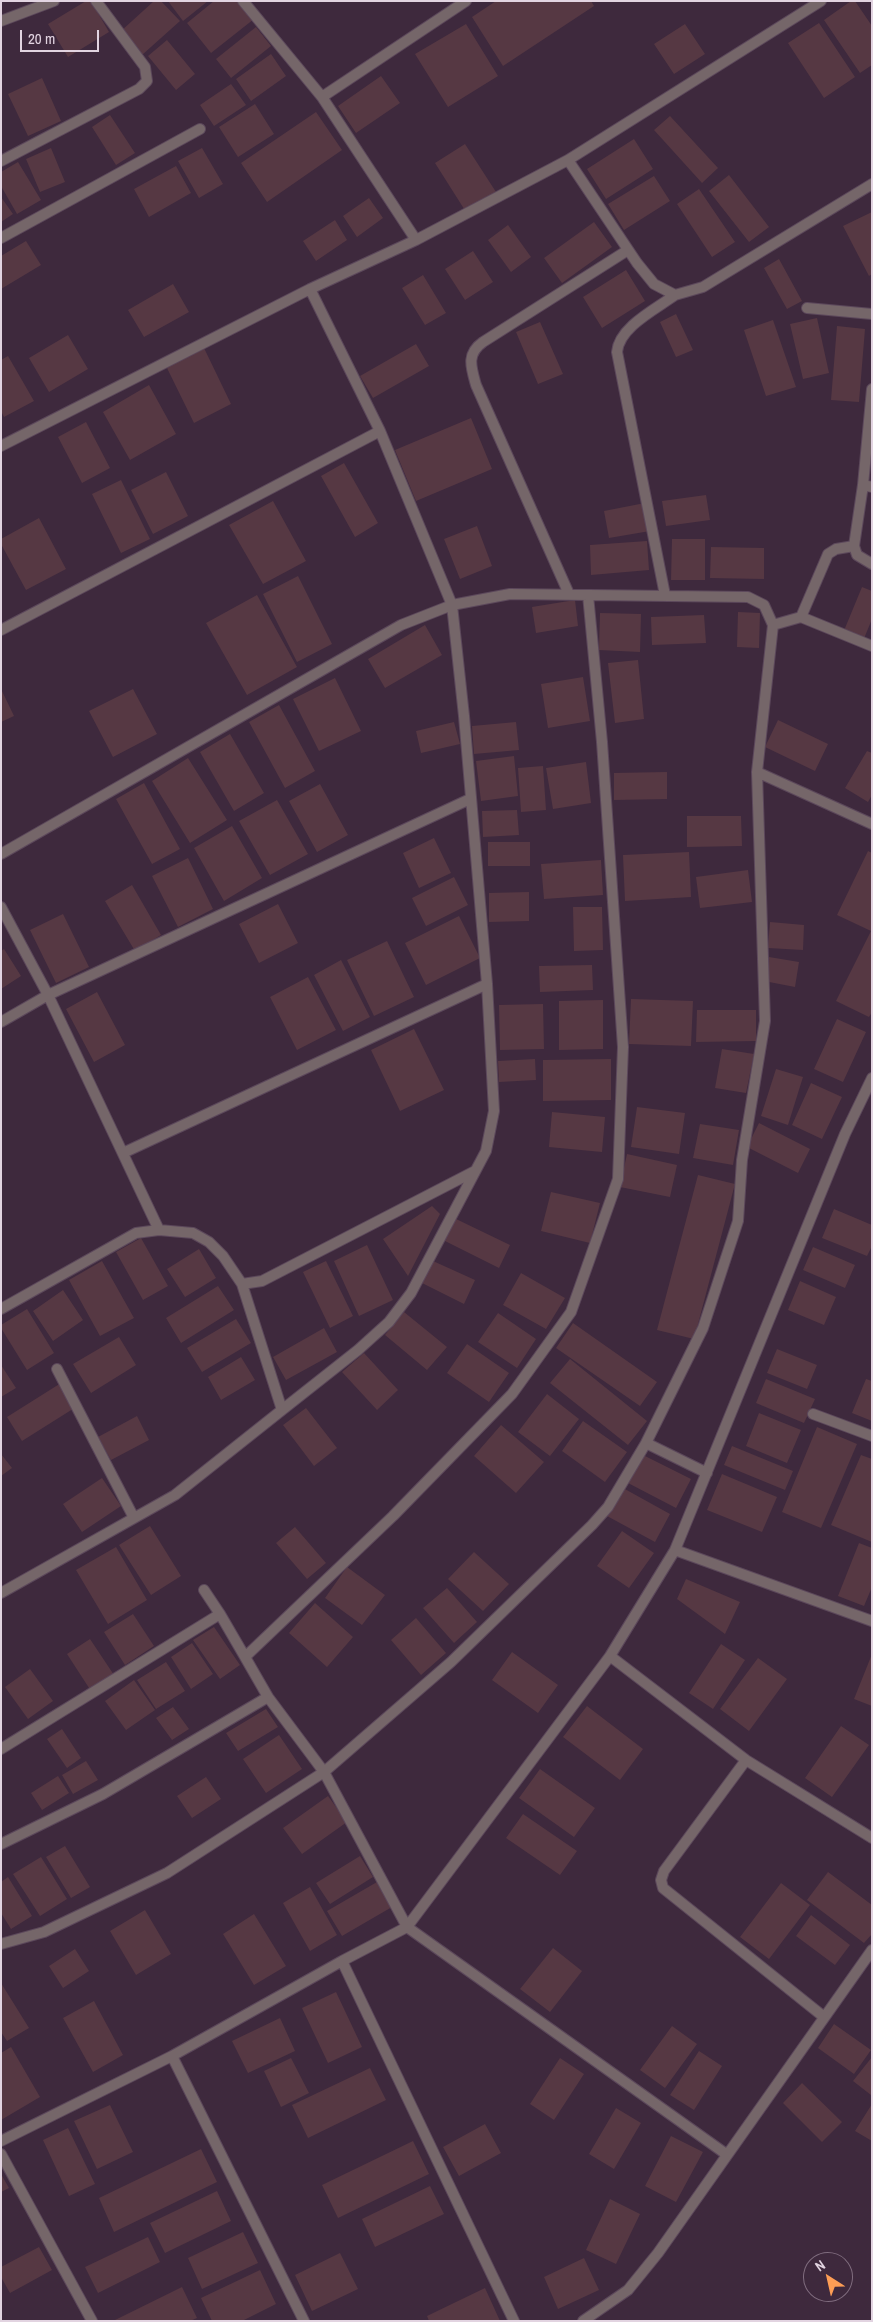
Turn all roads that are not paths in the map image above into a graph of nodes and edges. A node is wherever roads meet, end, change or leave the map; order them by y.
1 (54, 1) edge
2 (96, 1) edge
3 (244, 1) edge
4 (466, 1) edge
5 (821, 1) edge
6 (1, 21) edge
7 (322, 97) junction
8 (200, 129) dead end
9 (568, 160) junction
10 (1, 161) edge
11 (872, 184) edge
12 (1, 238) edge
13 (416, 240) junction
14 (628, 250) junction
15 (310, 289) junction
16 (675, 296) junction
17 (807, 308) dead end
18 (872, 314) edge
19 (872, 389) edge
20 (380, 431) junction
21 (1, 446) edge
22 (867, 486) edge
23 (854, 546) junction
24 (872, 564) edge
25 (568, 594) junction
26 (588, 595) junction
27 (665, 595) junction
28 (452, 605) junction
29 (801, 617) junction
30 (773, 624) junction
31 (1, 630) edge
32 (872, 646) edge
33 (757, 772) junction
34 (470, 799) junction
35 (872, 824) edge
36 (1, 854) edge
37 (1, 907) edge
38 (487, 984) junction
39 (48, 995) junction
40 (1, 1022) edge
41 (872, 1078) edge
42 (123, 1153) junction
43 (475, 1172) junction
44 (159, 1230) junction
45 (242, 1284) junction
46 (1, 1309) edge
47 (57, 1368) dead end
48 (282, 1410) junction
49 (813, 1414) dead end
50 (872, 1436) edge
51 (646, 1442) junction
52 (707, 1473) junction
53 (134, 1518) junction
54 (675, 1550) junction
55 (204, 1590) dead end
56 (1, 1593) edge
57 (220, 1614) junction
58 (872, 1621) edge
59 (245, 1656) junction
60 (610, 1656) junction
61 (268, 1697) junction
62 (1, 1749) edge
63 (746, 1760) junction
64 (324, 1772) junction
65 (872, 1838) edge
66 (1, 1844) edge
67 (407, 1927) junction
68 (1, 1944) edge
69 (872, 1950) edge
70 (342, 1960) junction
71 (824, 2017) junction
72 (172, 2056) junction
73 (1, 2141) edge
74 (1, 2154) edge
75 (726, 2154) junction
76 (92, 2321) edge
77 (304, 2321) edge
78 (514, 2321) edge
79 (584, 2321) edge

1 - 6 street
2 - 10 street
3 - 7 street
4 - 7 street
5 - 9 street
7 - 13 street
8 - 12 street
9 - 13 street
9 - 14 street
11 - 16 street
13 - 15 street
14 - 16 street
14 - 25 street
15 - 20 street
15 - 21 street
16 - 27 street
17 - 18 street
19 - 22 street
20 - 28 street
20 - 31 street
22 - 23 street
23 - 24 street
23 - 29 street
25 - 26 street
25 - 28 street
26 - 27 street
26 - 59 street
27 - 30 street
28 - 34 street
28 - 36 street
29 - 30 street
29 - 32 street
30 - 33 street
33 - 35 street
33 - 51 street
34 - 38 street
34 - 39 street
37 - 39 street
38 - 42 street
38 - 43 street
39 - 40 street
39 - 42 street
41 - 52 street
42 - 44 street
43 - 45 street
43 - 48 street
44 - 45 street
44 - 46 street
45 - 48 street
47 - 53 street
48 - 53 street
49 - 50 street
51 - 52 street
51 - 64 street
52 - 54 street
53 - 56 street
54 - 58 street
54 - 60 street
55 - 57 street
57 - 59 street
57 - 62 street
59 - 61 street
60 - 63 street
60 - 67 street
61 - 64 street
61 - 66 street
63 - 65 street
63 - 71 street
64 - 67 street
64 - 68 street
67 - 70 street
67 - 75 street
69 - 71 street
70 - 72 street
70 - 78 street
71 - 75 street
72 - 73 street
72 - 77 street
74 - 76 street
75 - 79 street

